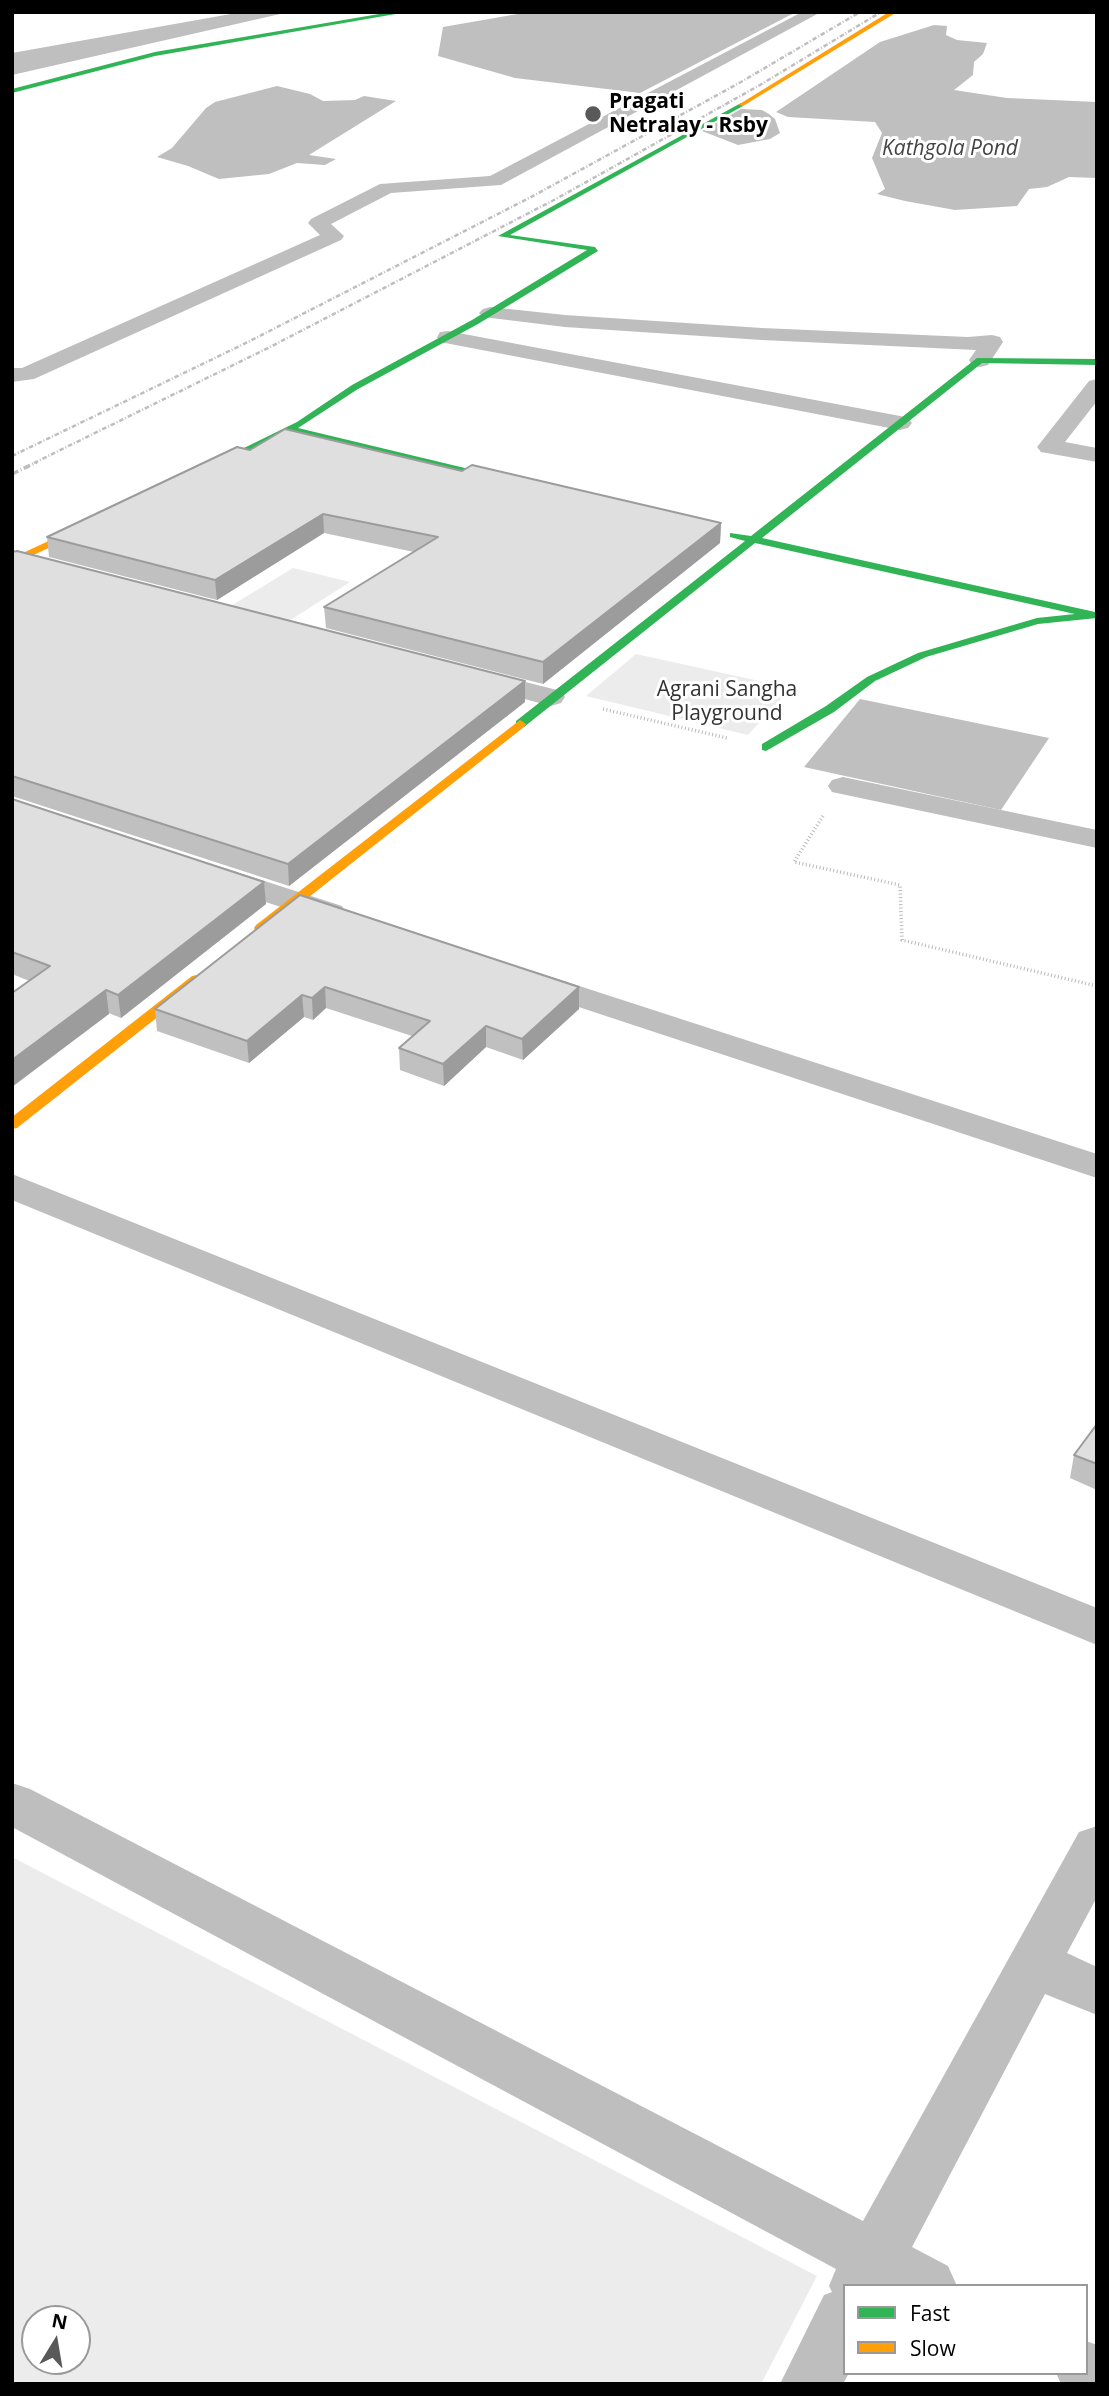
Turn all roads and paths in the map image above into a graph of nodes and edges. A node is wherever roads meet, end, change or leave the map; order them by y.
1 (404, 12) edge
2 (814, 12) edge
3 (894, 12) edge
4 (12, 91) edge
5 (490, 313) junction
6 (448, 337) junction
7 (980, 360) junction
8 (1097, 362) edge
9 (12, 374) edge
10 (1097, 386) edge
11 (900, 423) junction
12 (289, 429) junction
13 (1097, 455) edge
14 (191, 477) edge
15 (534, 487) edge
16 (117, 512) edge
17 (724, 532) dead end
18 (752, 539) junction
19 (15, 561) edge
20 (58, 570) edge
21 (1096, 615) edge
22 (444, 670) edge
23 (551, 697) junction
24 (766, 747) joint
25 (843, 786) joint
26 (1097, 839) edge
27 (192, 867) edge
28 (295, 902) junction
29 (360, 923) edge
30 (251, 936) edge
31 (208, 970) edge
32 (505, 971) edge
33 (1097, 986) edge
34 (12, 1125) edge
35 (1097, 1167) edge
36 (12, 1186) edge
37 (1097, 1627) edge
38 (12, 1802) edge
39 (1097, 1847) edge
40 (1033, 1963) junction
41 (1097, 1992) edge
42 (866, 2272) edge
43 (918, 2284) edge
44 (843, 2320) edge
45 (811, 2384) edge

1 - 4 street
2 - 9 street
3 - 5 street
5 - 6 street
5 - 7 street
6 - 11 street
6 - 12 street
7 - 8 street
7 - 11 street
10 - 13 street
11 - 18 street
12 - 14 street
12 - 15 street
16 - 19 street
17 - 18 street
18 - 21 street
18 - 23 street
19 - 20 street
21 - 24 street
22 - 23 street
23 - 24 path
23 - 28 street
25 - 26 street
25 - 33 path
27 - 28 street
28 - 29 street
28 - 30 street
31 - 34 street
32 - 35 street
36 - 37 street
38 - 42 street
39 - 40 street
40 - 41 street
40 - 42 street
42 - 43 street
44 - 45 street

